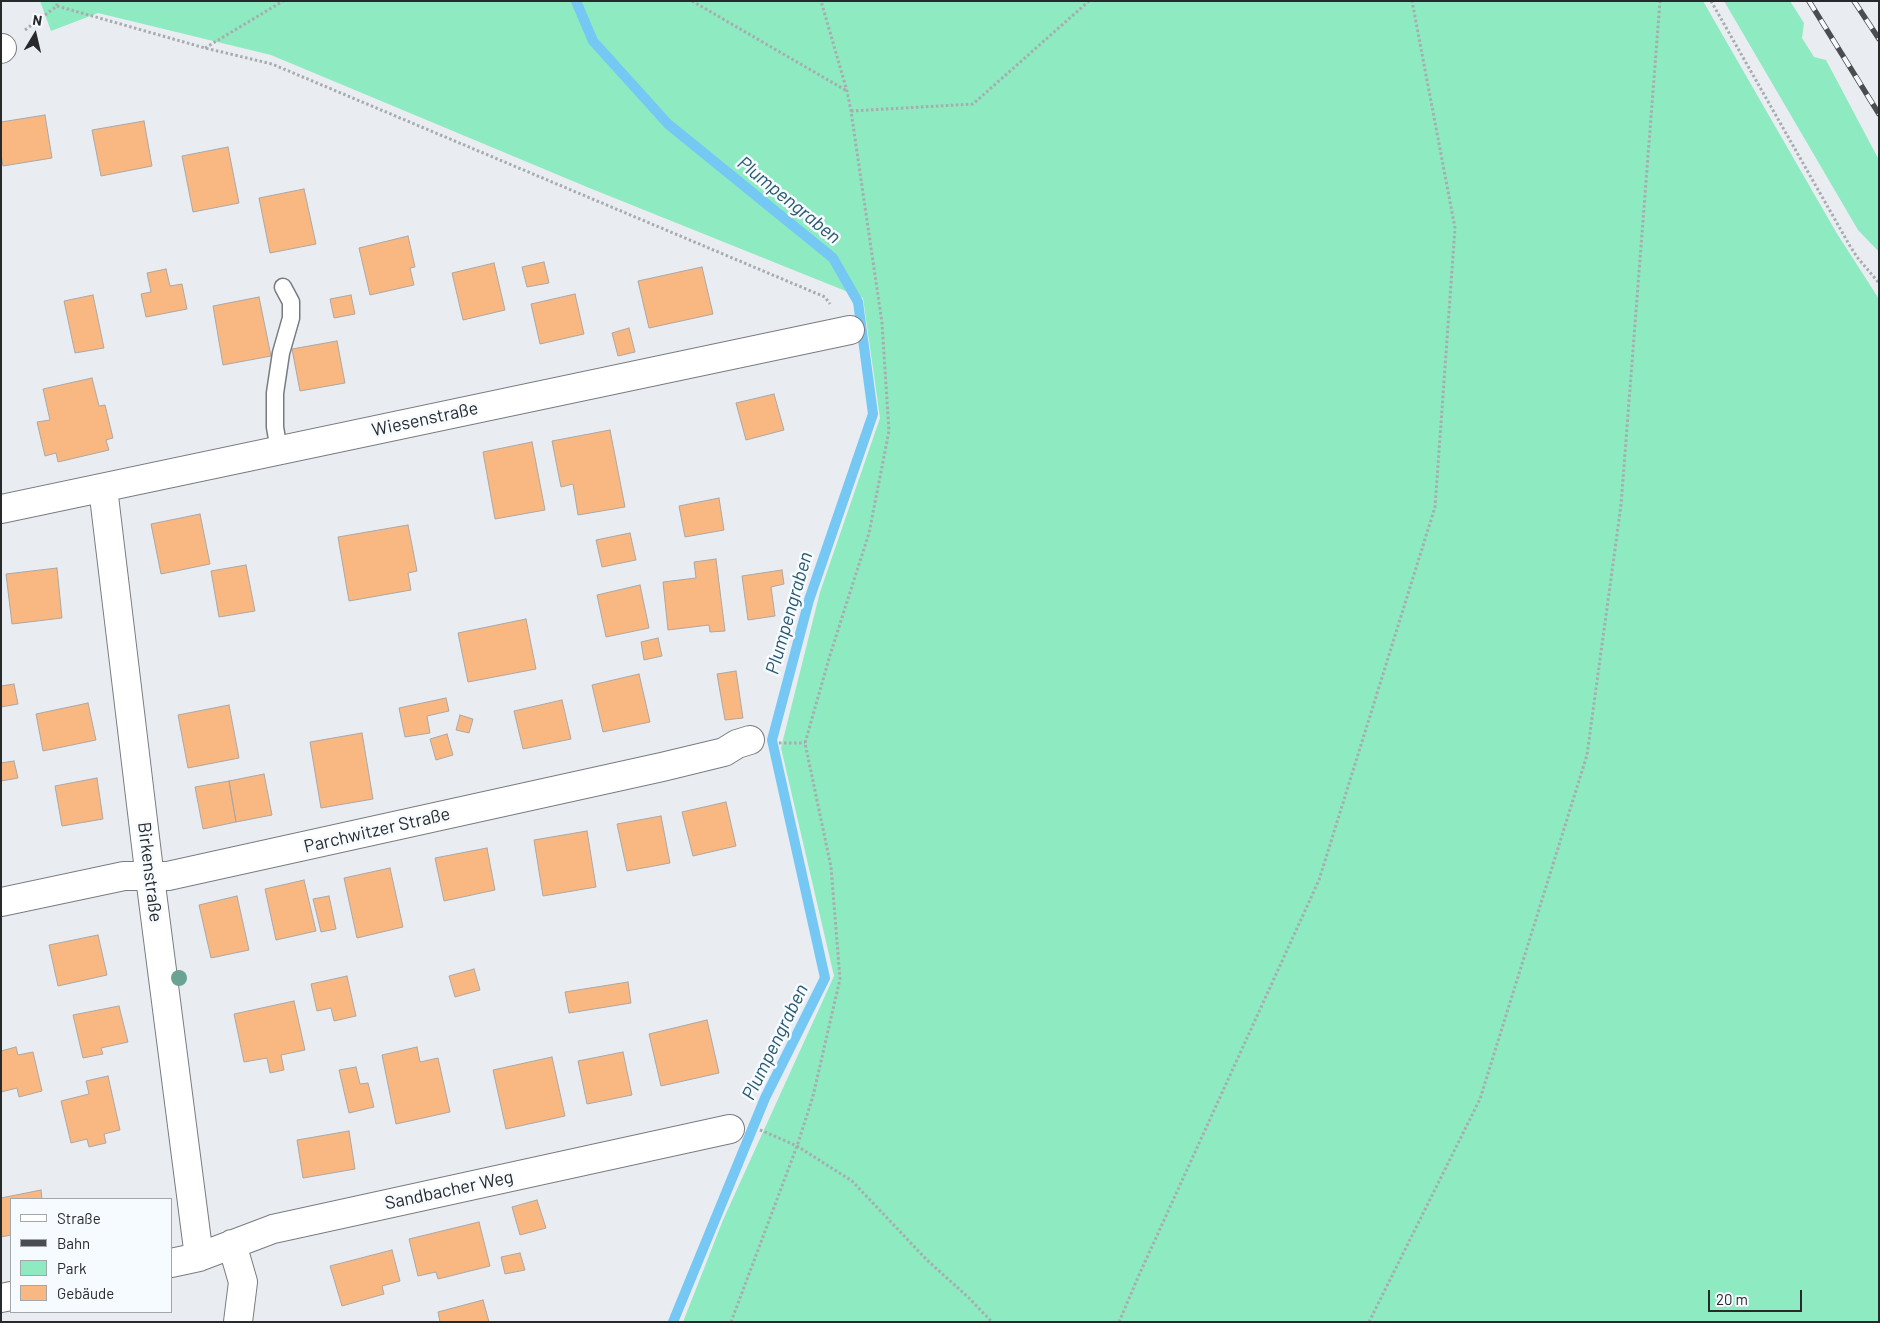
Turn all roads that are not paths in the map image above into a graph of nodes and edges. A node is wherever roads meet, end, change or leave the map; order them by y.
1 (283, 287) dead end
2 (850, 330) road end
3 (278, 450) junction
4 (103, 488) junction
5 (1, 509) edge
6 (750, 740) dead end
7 (150, 876) junction
8 (1, 902) edge
9 (730, 1129) dead end
10 (232, 1244) junction
11 (199, 1257) junction
12 (172, 1262) edge
13 (238, 1322) edge

1 - 3 lane
2 - 3 street, Wiesenstraße
3 - 4 street, Wiesenstraße
4 - 5 street, Wiesenstraße
4 - 7 street, Birkenstraße
6 - 7 street, Parchwitzer Straße
7 - 8 street, Parchwitzer Straße
7 - 11 street, Birkenstraße
9 - 10 street, Sandbacher Weg
10 - 11 street, Sandbacher Weg
10 - 13 street
11 - 12 street, Sandbacher Weg

